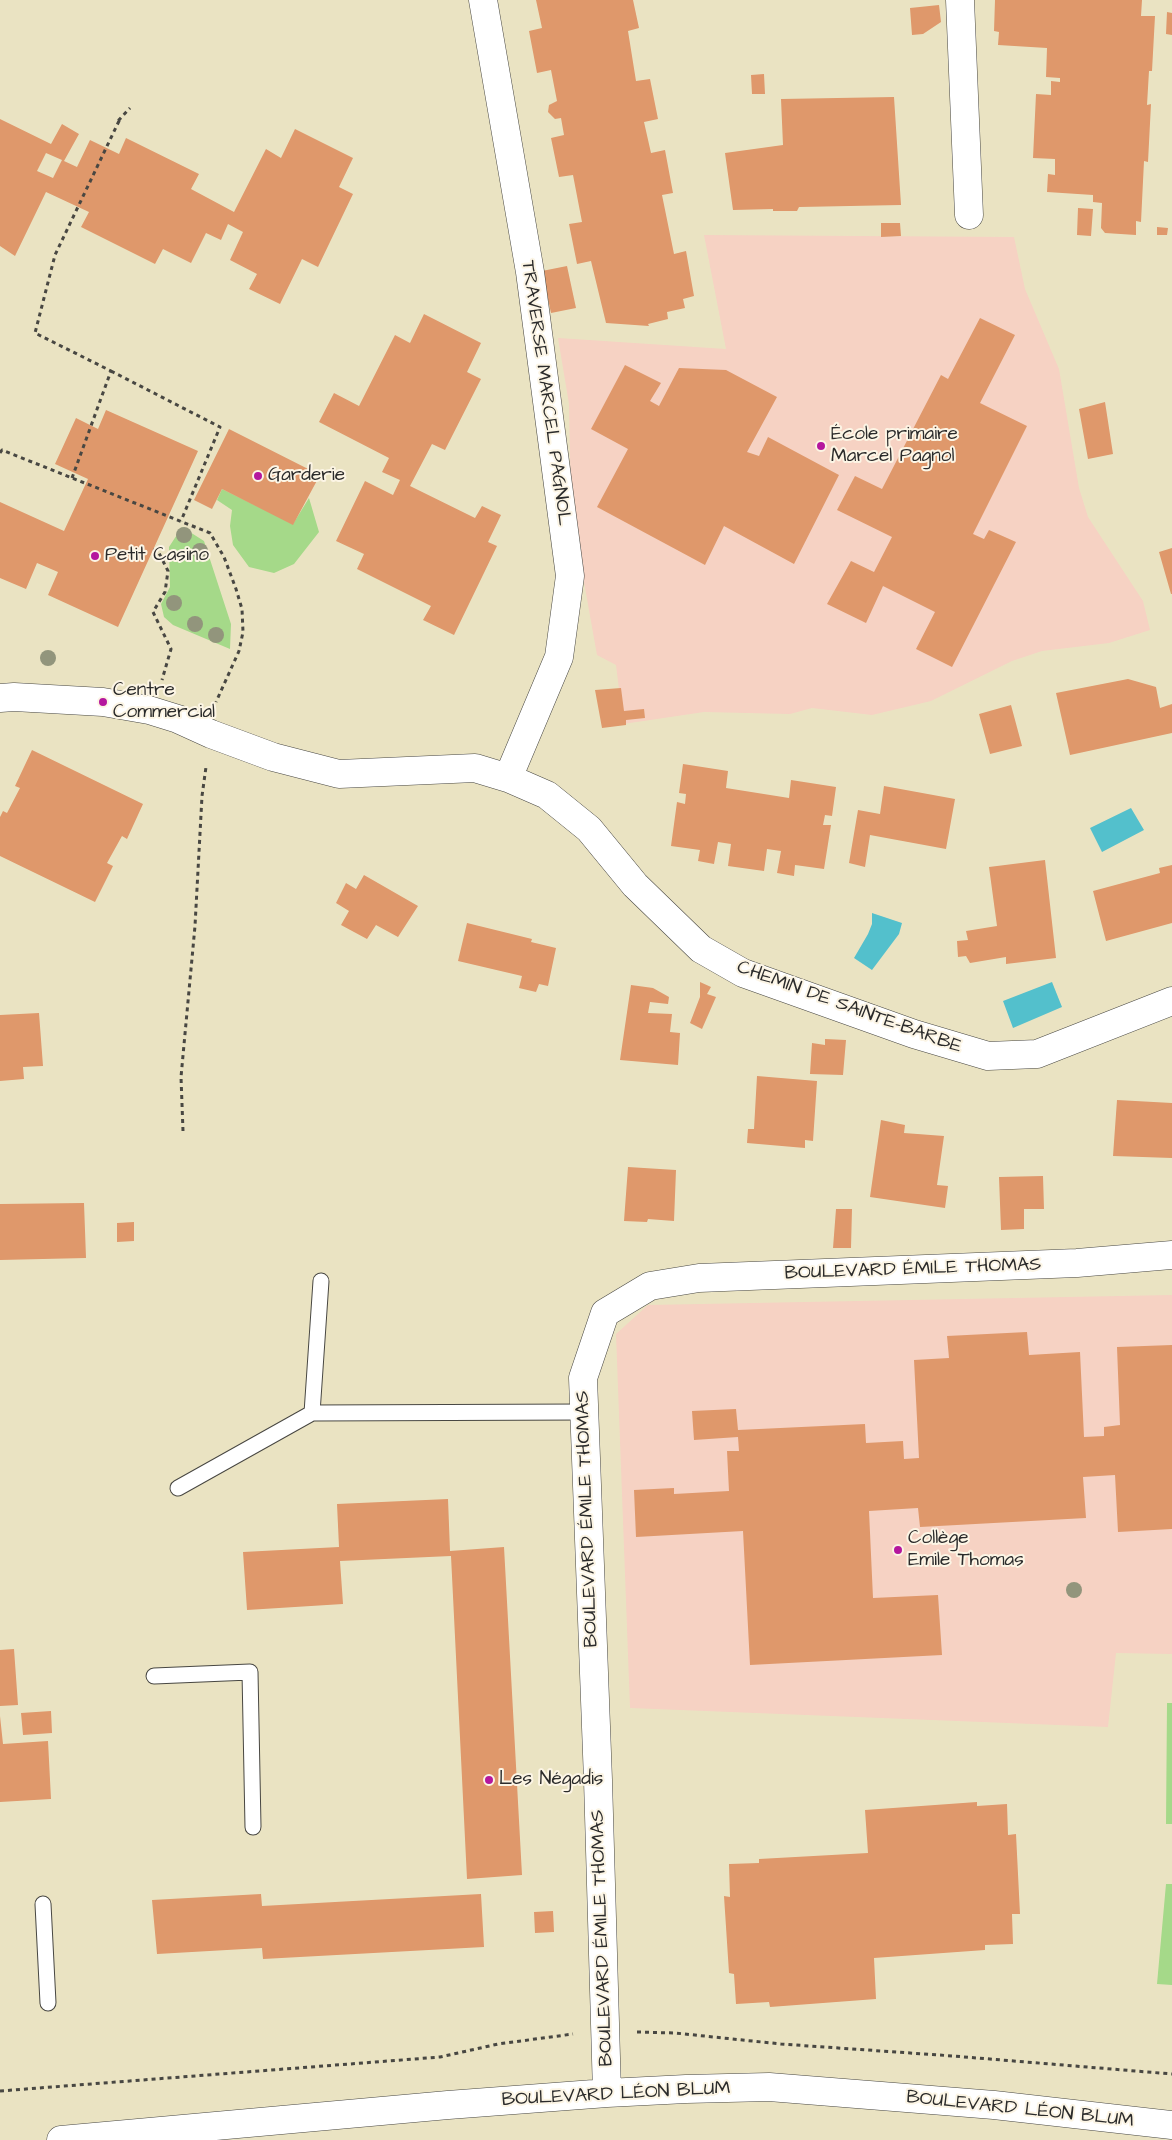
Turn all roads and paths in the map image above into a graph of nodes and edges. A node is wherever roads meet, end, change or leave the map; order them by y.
1 (483, 0) edge
2 (960, 0) edge
3 (130, 108) dead end
4 (970, 215) dead end
5 (111, 371) junction
6 (72, 478) dead end
7 (181, 521) dead end
8 (153, 550) dead end
9 (0, 698) edge
10 (149, 710) junction
11 (508, 778) junction
12 (1172, 1001) edge
13 (181, 1077) dead end
14 (183, 1131) dead end
15 (1172, 1255) edge
16 (321, 1281) dead end
17 (584, 1412) junction
18 (312, 1413) junction
19 (178, 1488) dead end
20 (154, 1676) dead end
21 (253, 1827) dead end
22 (43, 1904) dead end
23 (48, 2003) dead end
24 (633, 2032) dead end
25 (579, 2034) dead end
26 (1172, 2074) edge
27 (0, 2091) edge
28 (607, 2093) junction
29 (1172, 2125) edge
30 (61, 2140) edge

1 - 11 street, TRAVERSE MARCEL PAGNOL
2 - 4 street
3 - 5 path
5 - 6 path
5 - 7 path
8 - 10 path
9 - 10 street, CHEMIN DE SAINTE-BARBE
10 - 11 street, CHEMIN DE SAINTE-BARBE
11 - 12 street, CHEMIN DE SAINTE-BARBE
13 - 14 path
15 - 17 street, BOULEVARD ÉMILE THOMAS
16 - 18 lane
17 - 18 lane
17 - 28 street, BOULEVARD ÉMILE THOMAS
18 - 19 lane
20 - 21 lane
22 - 23 lane
24 - 26 path
25 - 27 path
28 - 29 street, BOULEVARD LÉON BLUM
28 - 30 street, BOULEVARD LÉON BLUM

